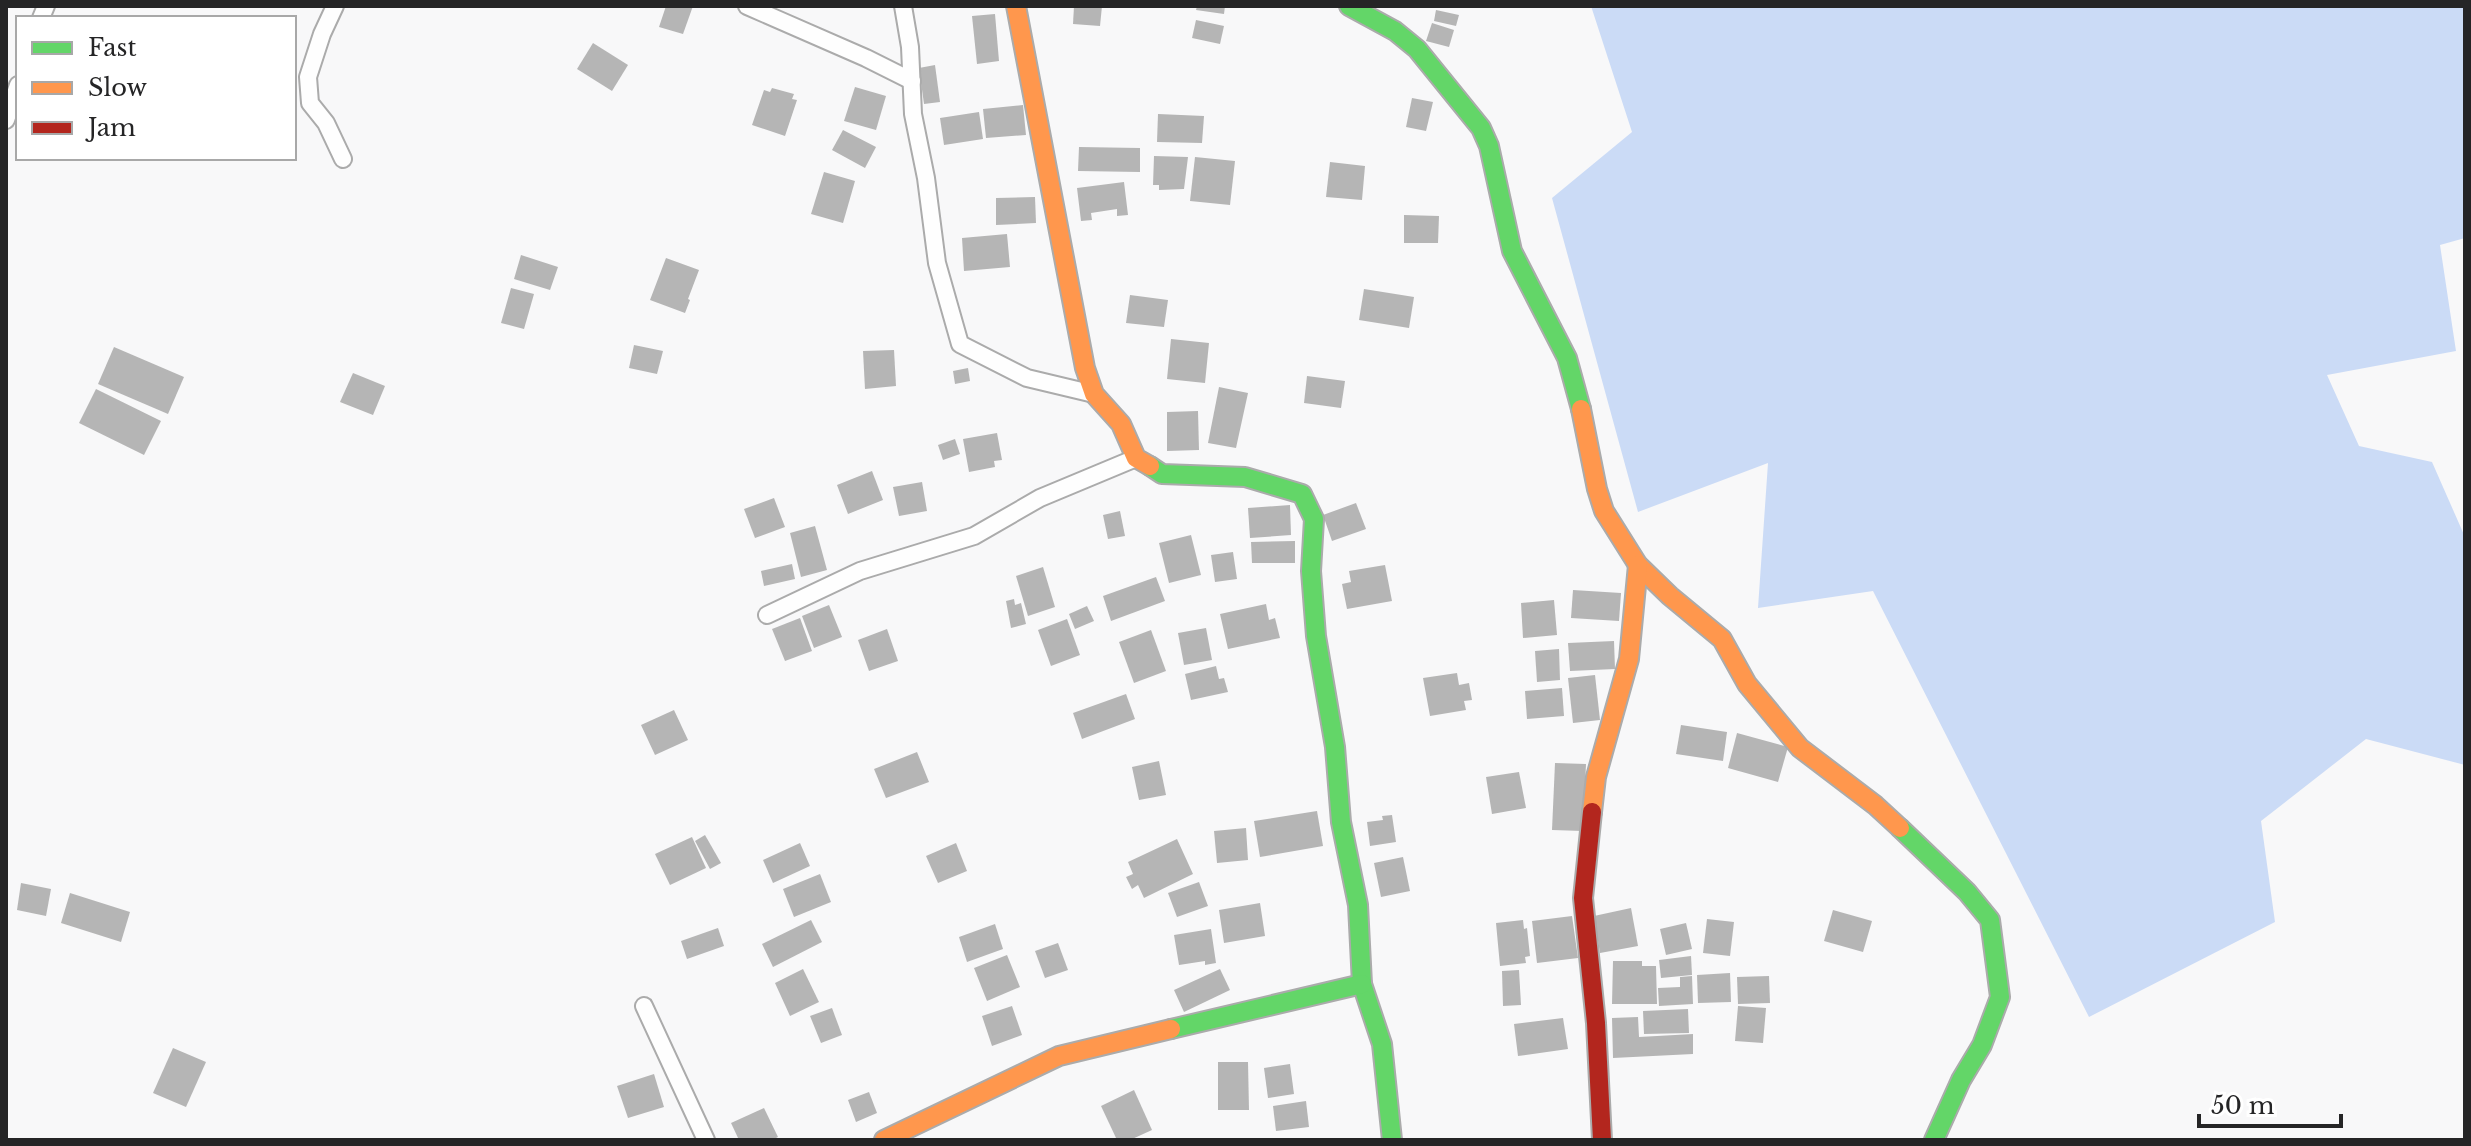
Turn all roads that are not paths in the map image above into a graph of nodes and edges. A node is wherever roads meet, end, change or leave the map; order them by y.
1 (335, 6) edge
2 (747, 6) edge
3 (903, 6) edge
4 (1016, 6) edge
5 (1349, 6) edge
6 (912, 81) junction
7 (16, 91) edge
8 (6, 120) edge
9 (343, 159) dead end
10 (1094, 394) junction
11 (1136, 458) junction
12 (1638, 565) junction
13 (767, 615) dead end
14 (1362, 984) junction
15 (644, 1006) dead end
16 (706, 1140) edge
17 (884, 1140) edge
18 (1392, 1140) edge
19 (1602, 1140) edge
20 (1934, 1140) edge

1 - 9 street
2 - 6 street
3 - 6 street
4 - 10 street
5 - 12 street
6 - 10 street
7 - 8 street
10 - 11 street
11 - 13 street
11 - 14 street
12 - 19 street
12 - 20 street
14 - 17 street
14 - 18 street
15 - 16 street

